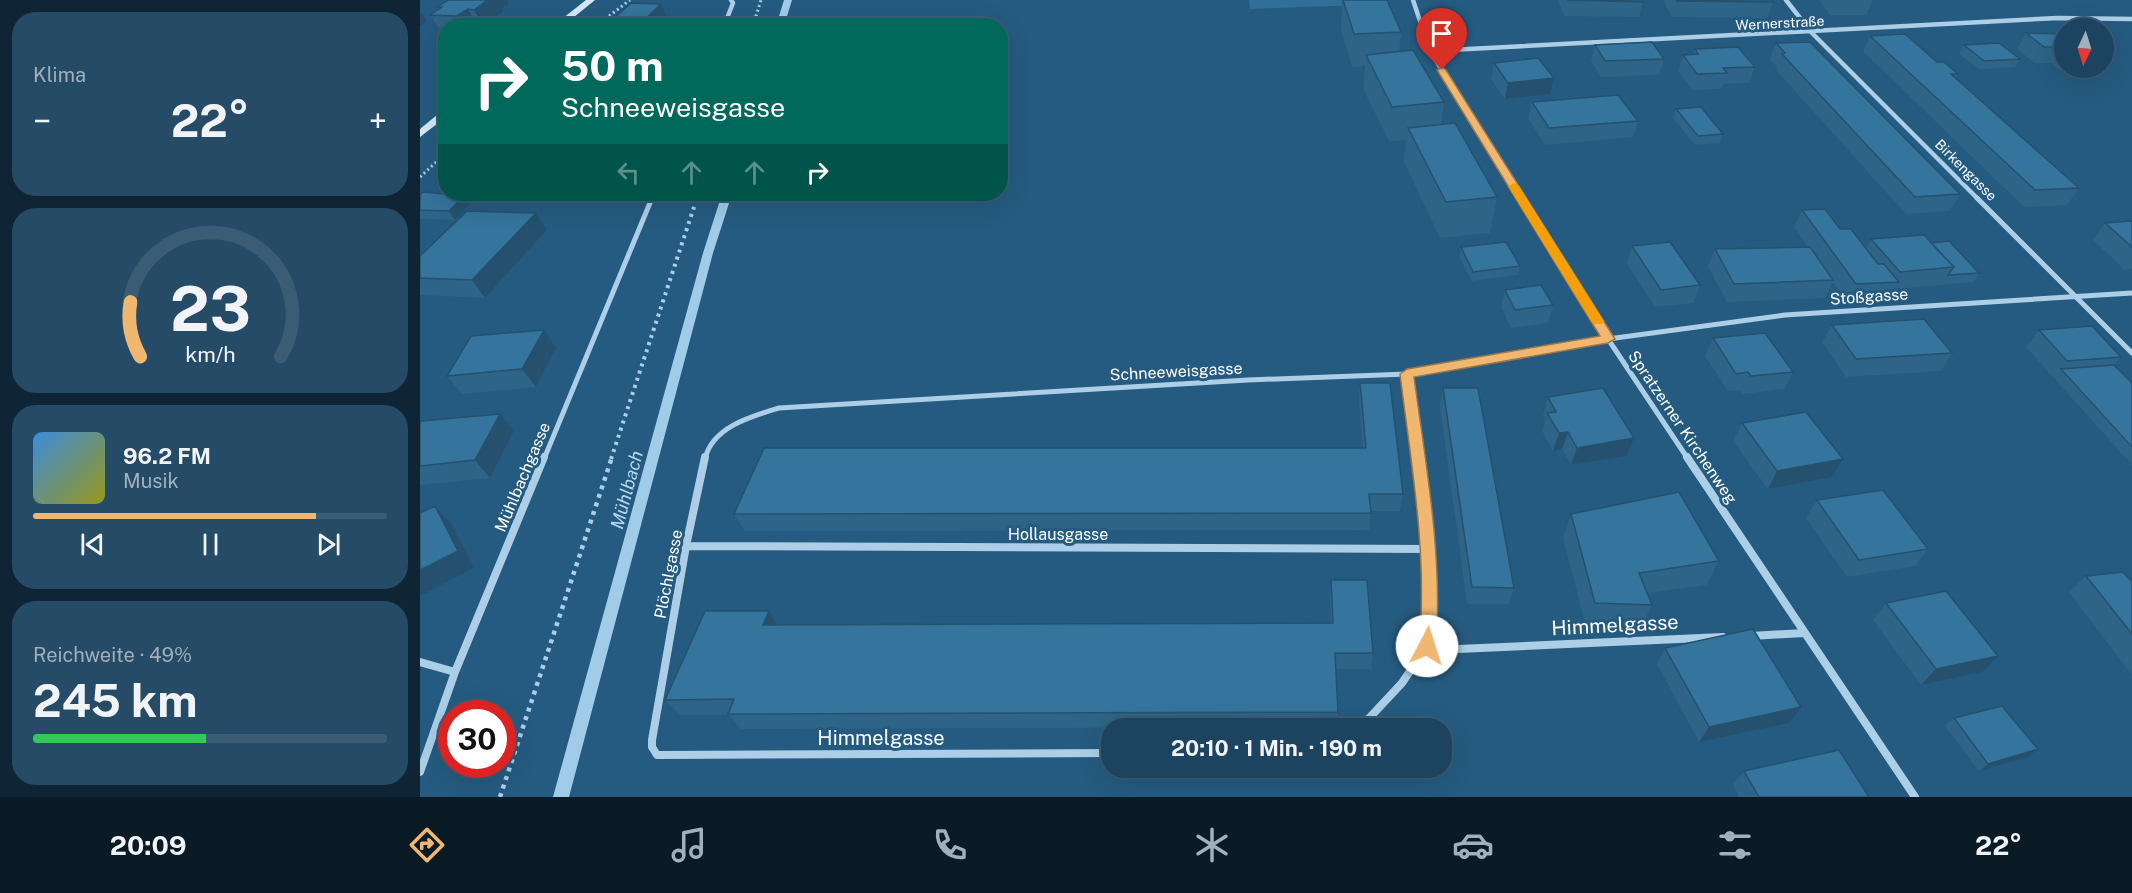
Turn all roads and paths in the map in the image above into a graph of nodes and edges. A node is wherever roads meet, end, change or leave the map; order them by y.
1 (591, 0) edge
2 (630, 0) edge
3 (731, 0) edge
4 (761, 0) edge
5 (1413, 0) edge
6 (1786, 0) edge
7 (567, 18) edge
8 (606, 18) edge
9 (727, 18) edge
10 (755, 18) edge
11 (2132, 18) edge
12 (1811, 32) junction
13 (1430, 51) junction
14 (438, 119) edge
15 (420, 134) edge
16 (438, 160) edge
17 (420, 177) edge
18 (651, 201) edge
19 (696, 201) edge
20 (2132, 293) edge
21 (2074, 296) junction
22 (1608, 339) junction
23 (2132, 353) edge
24 (1407, 374) junction
25 (744, 419) joint
26 (686, 546) junction
27 (1429, 549) junction
28 (1804, 633) junction
29 (1744, 636) edge
30 (1732, 637) edge
31 (1427, 646) junction
32 (420, 662) edge
33 (455, 672) junction
34 (1369, 718) edge
35 (653, 750) joint
36 (1101, 753) edge
37 (420, 772) edge
38 (500, 797) edge
39 (1915, 797) edge

1 - 7 street
2 - 8 path
3 - 9 street
4 - 10 path
5 - 13 street, Spratzerner Kirchenweg
6 - 12 street, Birkengasse
11 - 12 street, Wernerstraße
12 - 13 street, Wernerstraße
12 - 21 street, Birkengasse
13 - 22 street, Spratzerner Kirchenweg
14 - 15 street
16 - 17 path
18 - 33 street, Mühlbachgasse
19 - 38 path
20 - 21 street, Stoßgasse
21 - 22 street, Stoßgasse
21 - 23 street, Birkengasse
22 - 24 street, Schneeweisgasse
22 - 28 street, Spratzerner Kirchenweg
24 - 25 street, Schneeweisgasse
24 - 27 street
25 - 26 street, Plöchlgasse
26 - 27 street, Hollausgasse
26 - 35 street, Plöchlgasse
27 - 31 street
28 - 29 street
28 - 39 street, Spratzerner Kirchenweg
30 - 31 street, Himmelgasse
31 - 34 street
32 - 33 street
33 - 37 street, Mühlbachgasse
35 - 36 street, Himmelgasse

